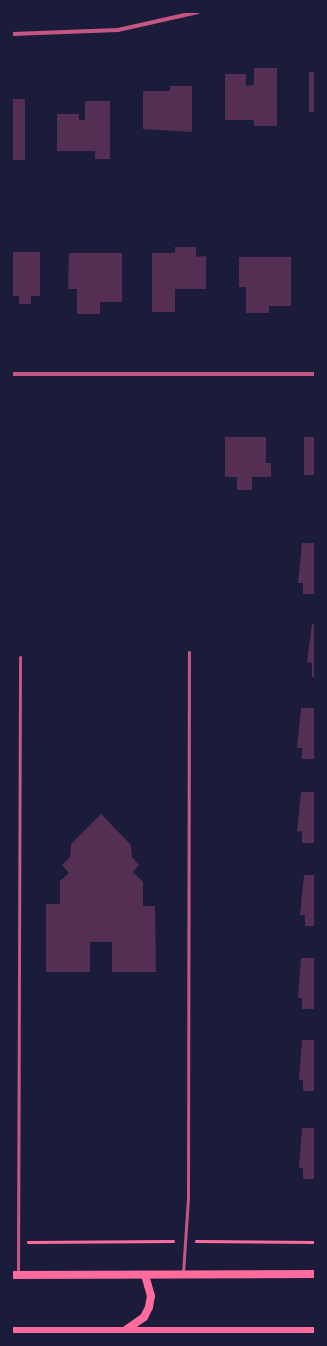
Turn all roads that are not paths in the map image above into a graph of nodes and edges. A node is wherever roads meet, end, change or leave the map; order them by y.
1 (198, 12) edge
2 (12, 34) edge
3 (12, 374) edge
4 (315, 374) edge
5 (189, 652) dead end
6 (20, 657) dead end
7 (183, 1274) junction
8 (315, 1274) edge
9 (15, 1275) edge
10 (145, 1275) junction
11 (124, 1330) junction
12 (315, 1330) edge
13 (12, 1331) edge

1 - 2 street
3 - 4 street
5 - 7 lane
6 - 9 lane
7 - 8 main road
7 - 10 main road
9 - 10 main road
10 - 11 main road
11 - 12 main road
11 - 13 main road

